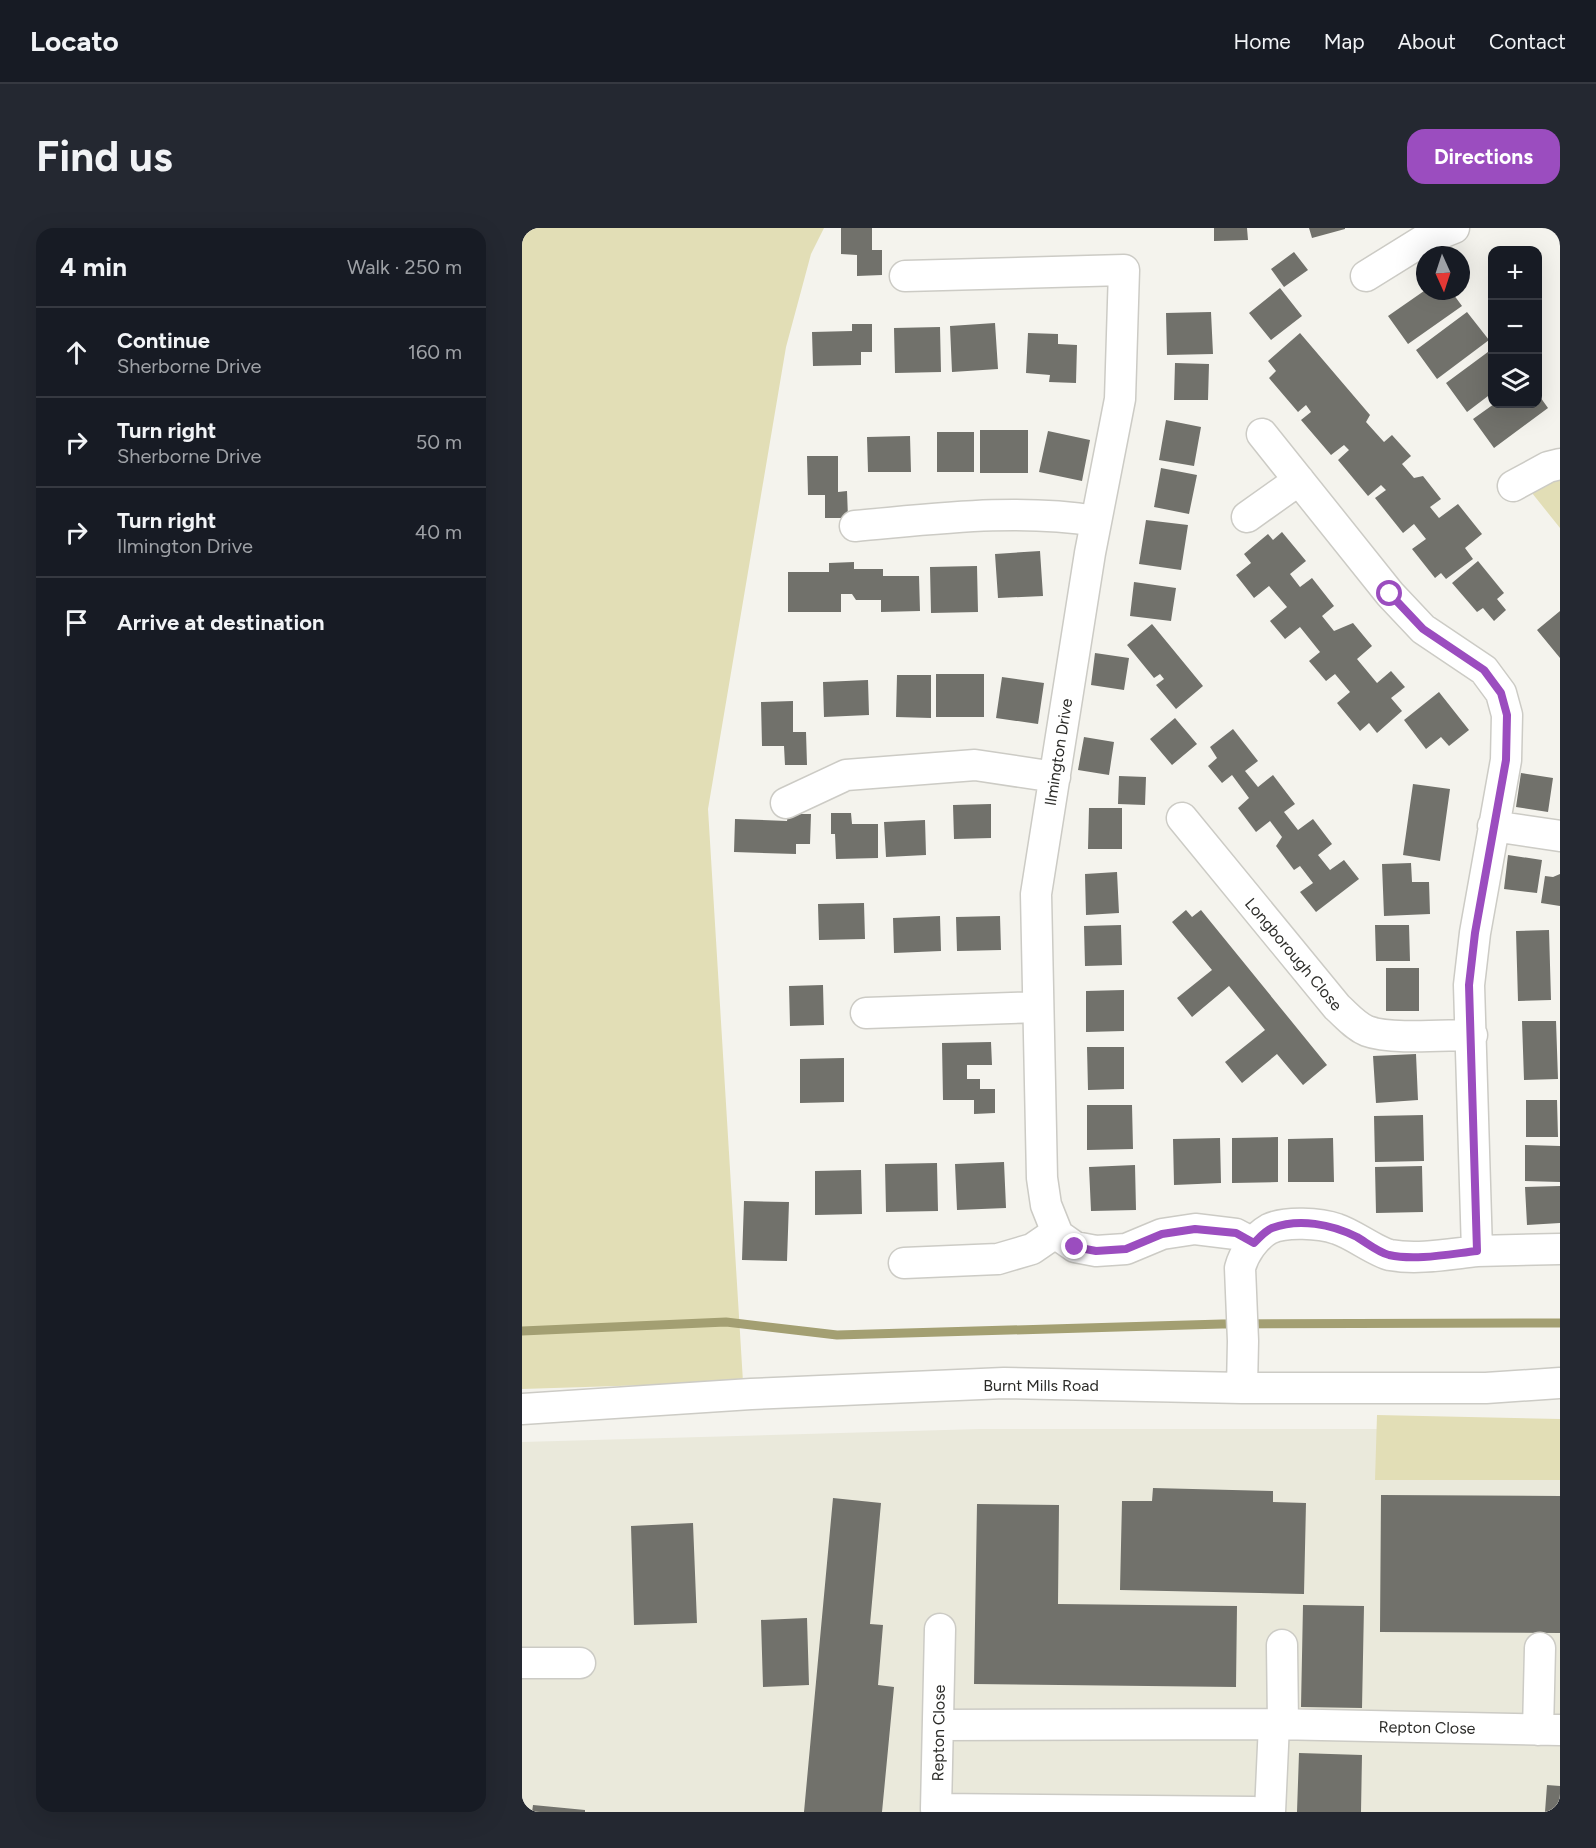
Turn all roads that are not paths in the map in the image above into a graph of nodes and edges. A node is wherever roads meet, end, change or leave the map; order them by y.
1 (1454, 228) edge
2 (1421, 234) edge
3 (905, 276) dead end
4 (1366, 276) dead end
5 (1262, 434) dead end
6 (1560, 464) edge
7 (1299, 480) junction
8 (1514, 486) dead end
9 (1247, 517) dead end
10 (1096, 521) junction
11 (855, 526) dead end
12 (1054, 777) junction
13 (786, 803) dead end
14 (1182, 819) dead end
15 (1493, 826) junction
16 (1560, 836) edge
17 (1038, 1007) junction
18 (866, 1013) dead end
19 (1472, 1035) junction
20 (1058, 1235) junction
21 (1254, 1243) junction
22 (1560, 1249) edge
23 (1477, 1251) junction
24 (904, 1263) dead end
25 (1560, 1383) edge
26 (1242, 1388) junction
27 (522, 1409) edge
28 (940, 1629) dead end
29 (1282, 1645) dead end
30 (1540, 1648) dead end
31 (522, 1663) edge
32 (580, 1663) dead end
33 (1279, 1724) junction
34 (938, 1725) junction
35 (1549, 1730) edge
36 (1253, 1812) edge
37 (1270, 1812) edge

1 - 2 street
2 - 4 street
3 - 10 street, Ilmington Drive
5 - 7 street
6 - 8 street
7 - 9 street
7 - 15 street
10 - 11 street
10 - 12 street, Ilmington Drive
12 - 13 street
12 - 17 street, Ilmington Drive
14 - 19 street, Longborough Close
15 - 16 street
15 - 19 street
17 - 18 street
17 - 20 street, Ilmington Drive
19 - 23 street
20 - 21 street
20 - 24 street
21 - 23 street
21 - 26 street
22 - 23 street
25 - 26 street, Burnt Mills Road
26 - 27 street, Burnt Mills Road
28 - 34 street, Repton Close
29 - 33 street
30 - 35 street
31 - 32 street
33 - 34 street, Repton Close
33 - 35 street, Repton Close
33 - 37 street
34 - 36 street, Repton Close

